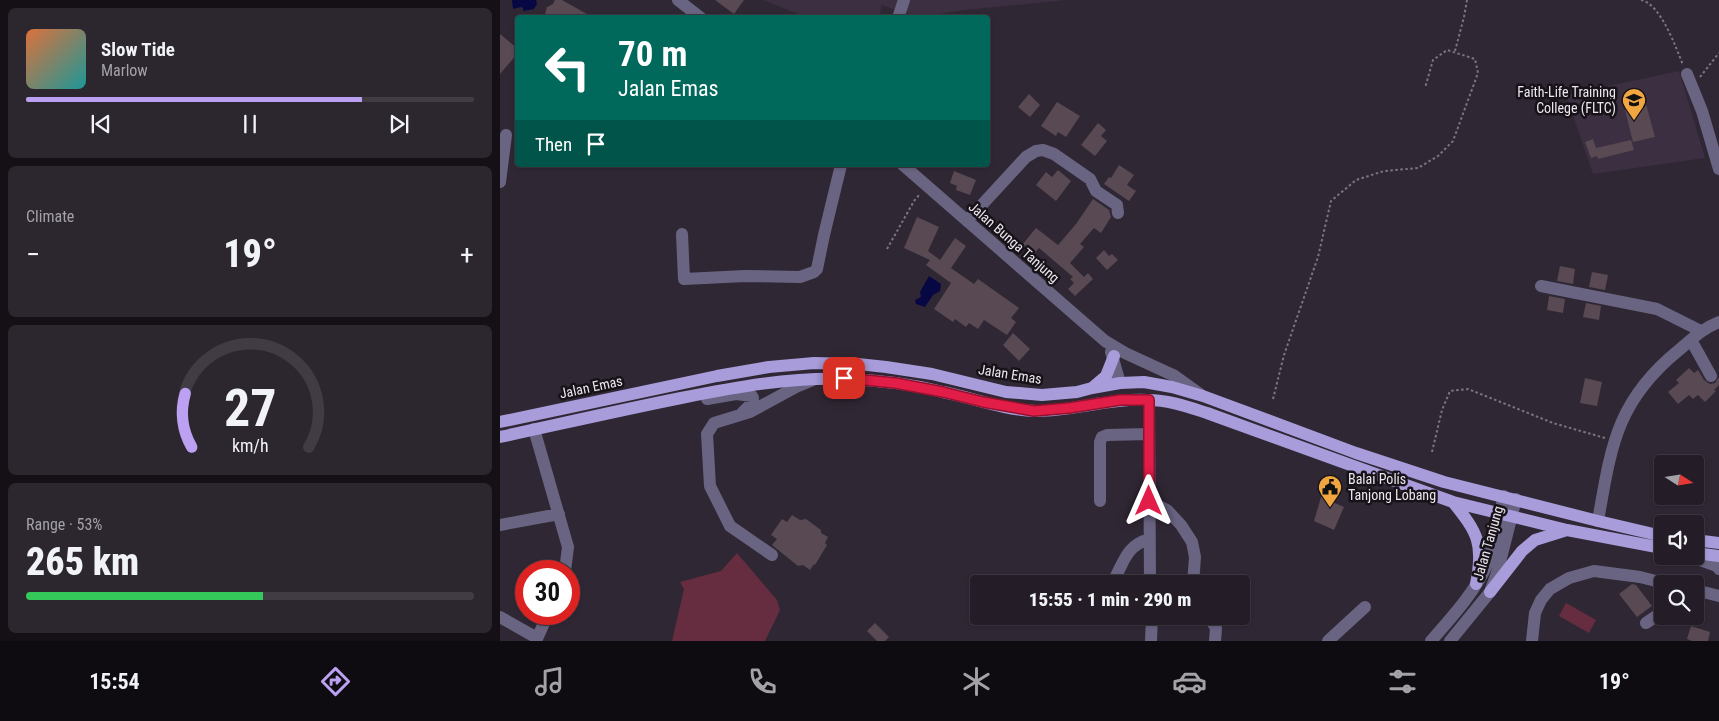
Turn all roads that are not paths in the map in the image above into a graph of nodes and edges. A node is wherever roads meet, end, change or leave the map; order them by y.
1 (678, 0) edge
2 (697, 15) edge
3 (1687, 74) road end
4 (506, 135) dead end
5 (841, 167) edge
6 (905, 167) edge
7 (1719, 170) edge
8 (500, 182) edge
9 (1118, 213) dead end
10 (967, 221) junction
11 (682, 234) dead end
12 (1540, 286) dead end
13 (1719, 322) edge
14 (1701, 331) junction
15 (1691, 340) junction
16 (1105, 342) junction
17 (1114, 356) junction
18 (1711, 376) dead end
19 (815, 379) junction
20 (1120, 383) junction
21 (1092, 388) junction
22 (1203, 396) junction
23 (1149, 400) junction
24 (654, 403) junction
25 (740, 415) junction
26 (500, 422) edge
27 (534, 429) junction
28 (1148, 434) junction
29 (500, 437) edge
30 (1510, 498) junction
31 (1100, 501) dead end
32 (1149, 501) junction
33 (1453, 502) junction
34 (559, 514) junction
35 (1506, 515) junction
36 (1598, 521) junction
37 (500, 526) edge
38 (1567, 530) junction
39 (1654, 534) edge
40 (1149, 539) junction
41 (1704, 541) edge
42 (1719, 543) edge
43 (1654, 546) edge
44 (1704, 554) edge
45 (772, 555) dead end
46 (1719, 556) edge
47 (567, 560) edge
48 (1704, 561) edge
49 (1719, 569) edge
50 (1117, 575) edge
51 (1150, 575) edge
52 (1193, 575) edge
53 (1654, 580) edge
54 (1476, 584) junction
55 (1704, 591) edge
56 (1490, 592) junction
57 (1718, 592) edge
58 (1364, 607) dead end
59 (500, 617) edge
60 (1654, 618) edge
61 (1646, 623) dead end
62 (543, 625) edge
63 (1153, 625) edge
64 (1214, 625) edge
65 (536, 639) edge
66 (1151, 641) edge
67 (1215, 641) edge
68 (1328, 641) edge
69 (1431, 641) edge
70 (1450, 641) edge
71 (1532, 641) edge

1 - 2 street
3 - 7 street
4 - 8 street
5 - 11 street
6 - 10 street, Jalan Bunga Tanjung
9 - 10 street
10 - 16 street, Jalan Bunga Tanjung
12 - 14 street
13 - 14 street
14 - 15 street
15 - 18 street
15 - 36 street
16 - 17 street
16 - 22 street
17 - 20 street
17 - 21 main road
19 - 23 main road
19 - 24 main road
19 - 25 street
20 - 21 main road, Jalan Emas
20 - 22 main road, Jalan Emas
20 - 23 main road
21 - 26 main road, Jalan Emas
22 - 30 main road, Jalan Emas
23 - 28 street
23 - 33 main road
24 - 25 street
24 - 27 main road
25 - 45 street
27 - 29 main road
27 - 34 street
28 - 31 street
28 - 32 street
30 - 35 street, Jalan Tanjung
30 - 36 main road, Jalan Emas
32 - 40 street
32 - 52 street
33 - 35 main road
33 - 54 main road
34 - 37 street
34 - 47 street
35 - 38 main road
35 - 54 street, Jalan Tanjung
35 - 56 street, Jalan Tanjung
36 - 39 main road, Jalan Emas
38 - 43 main road
38 - 56 main road
40 - 50 street
40 - 51 street
41 - 42 main road
44 - 46 main road
48 - 49 street
53 - 71 street
54 - 69 street, Jalan Tanjung
55 - 57 street
56 - 70 street, Jalan Tanjung
58 - 68 street
59 - 65 street
60 - 61 street
62 - 65 street
63 - 66 street
64 - 67 street

